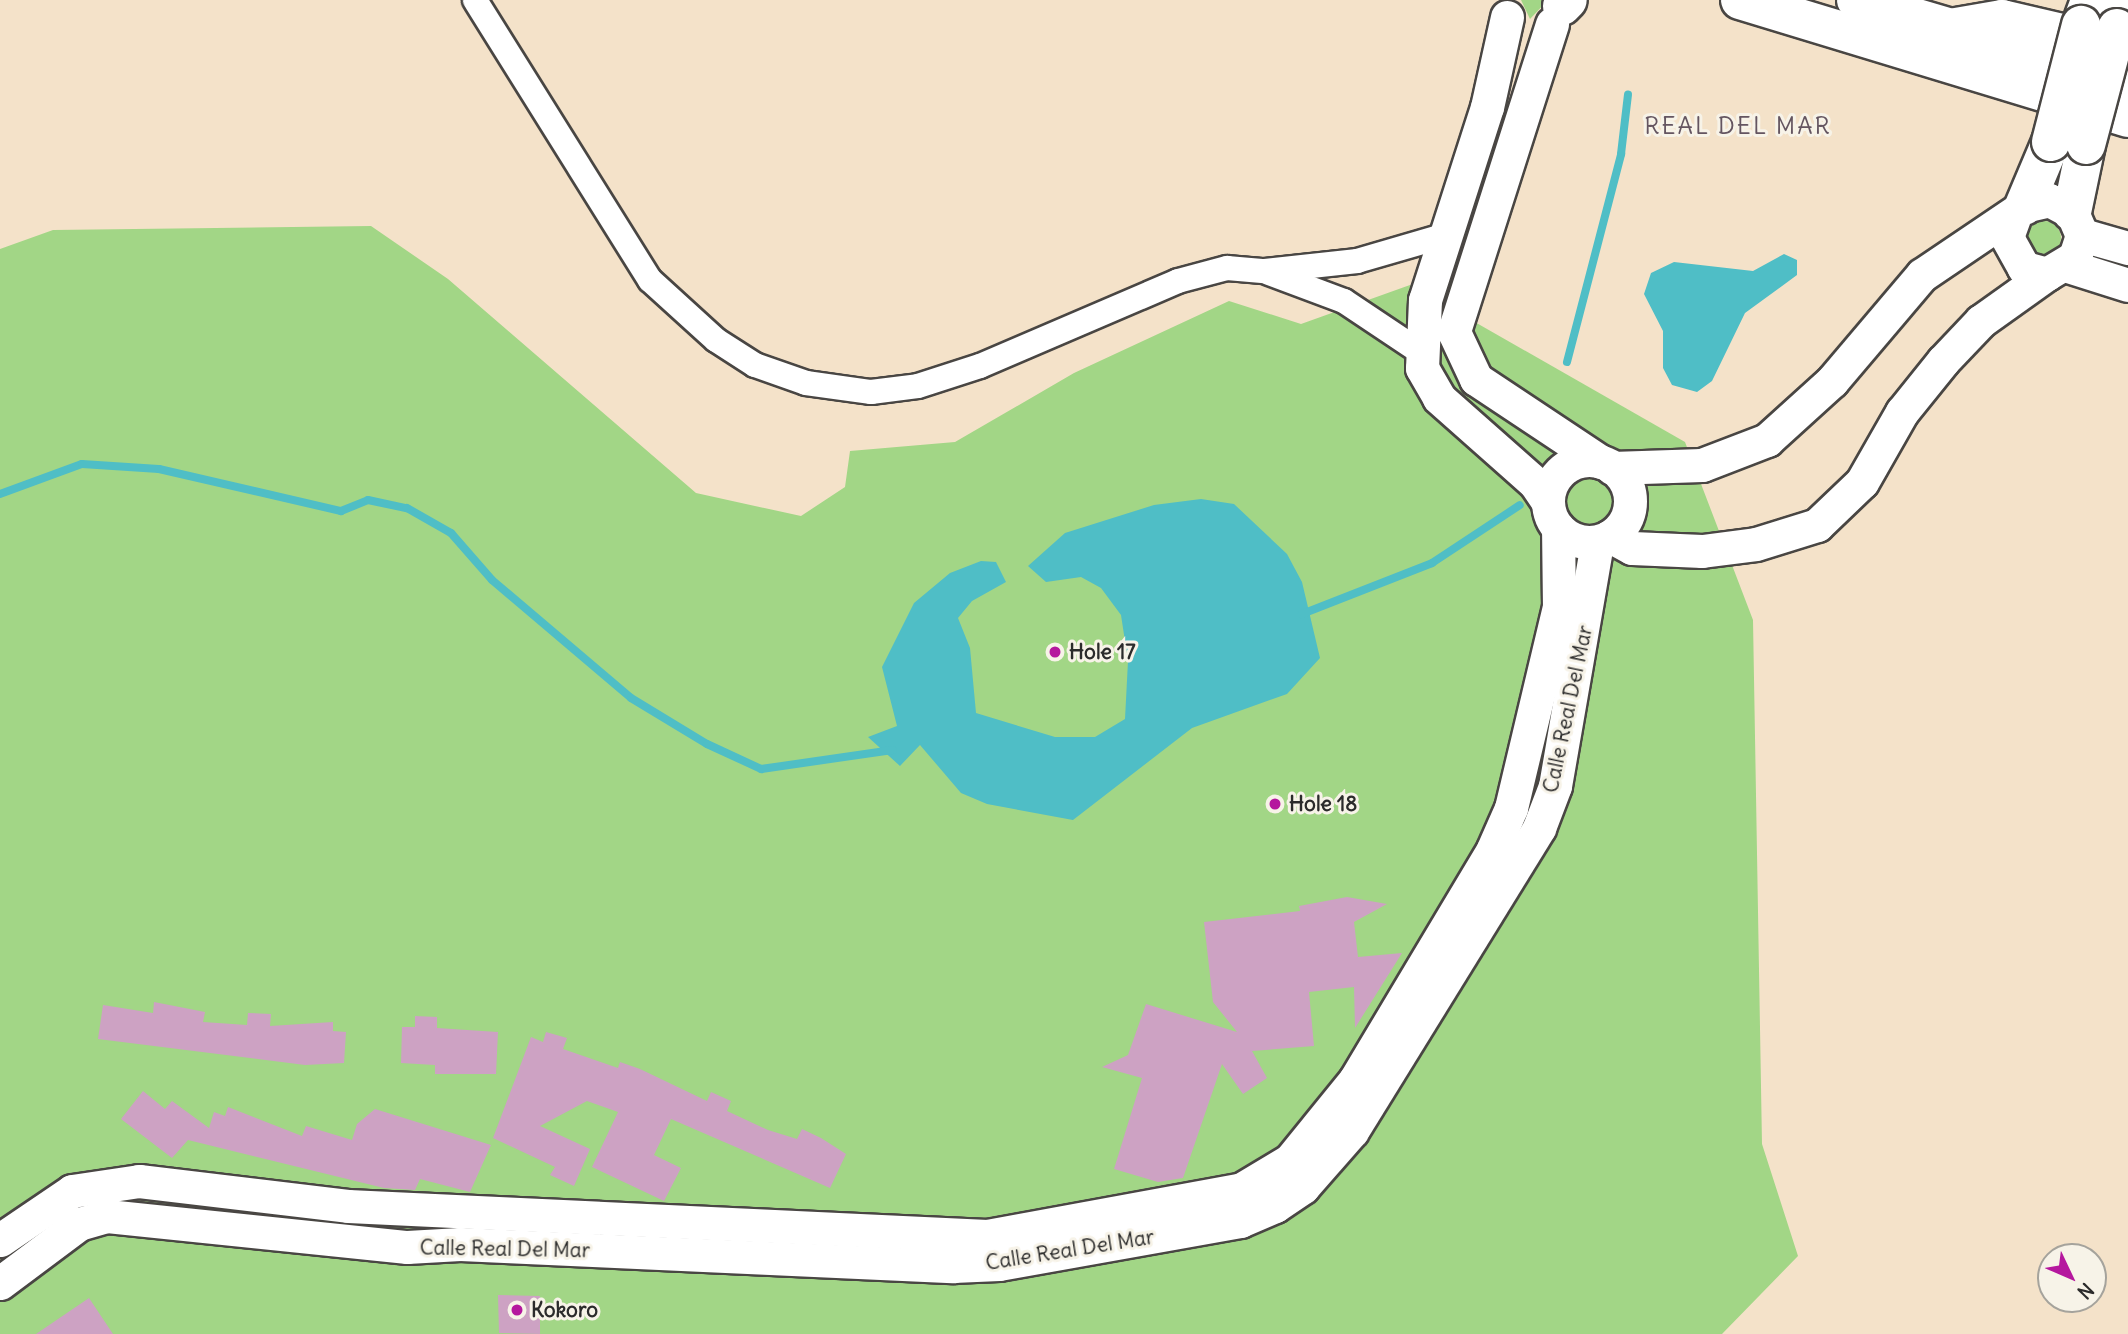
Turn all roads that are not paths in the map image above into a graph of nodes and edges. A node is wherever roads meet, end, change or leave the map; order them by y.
1 (475, 0) edge
2 (1740, 0) edge
3 (1856, 0) edge
4 (1561, 7) edge
5 (1504, 8) edge
6 (2109, 21) edge
7 (1945, 31) junction
8 (2128, 80) edge
9 (2128, 118) edge
10 (2068, 143) junction
11 (2020, 210) junction
12 (2077, 223) junction
13 (1443, 236) junction
14 (2128, 248) edge
15 (1357, 261) junction
16 (2057, 270) junction
17 (1265, 271) junction
18 (2128, 285) edge
19 (1344, 301) junction
20 (1422, 353) junction
21 (1607, 465) junction
22 (1553, 515) junction
23 (1604, 539) junction
24 (1566, 644) junction
25 (1531, 723) junction
26 (1566, 730) junction
27 (348, 1206) junction
28 (0, 1240) edge
29 (347, 1241) junction
30 (0, 1283) edge

1 - 17 street
2 - 9 highway
3 - 7 highway
4 - 5 street
4 - 21 street
5 - 13 street
6 - 7 highway
6 - 10 highway, bridge
7 - 8 highway
10 - 11 highway
10 - 12 highway
11 - 12 street
11 - 16 street
11 - 21 street
12 - 14 street
12 - 16 street
13 - 15 street
13 - 20 street
15 - 17 street
15 - 19 street
16 - 18 street
16 - 23 street
17 - 19 street
19 - 20 street
20 - 22 street
21 - 22 street
21 - 23 street
22 - 23 street
22 - 24 street, Calle Real Del Mar
23 - 24 street, Calle Real Del Mar
24 - 25 street, Calle Real Del Mar
24 - 26 street, Calle Real Del Mar
25 - 26 street
25 - 27 street, Calle Real Del Mar
26 - 29 street, Calle Real Del Mar
27 - 28 street, Calle Real Del Mar
27 - 29 street
29 - 30 street, Calle Real Del Mar

